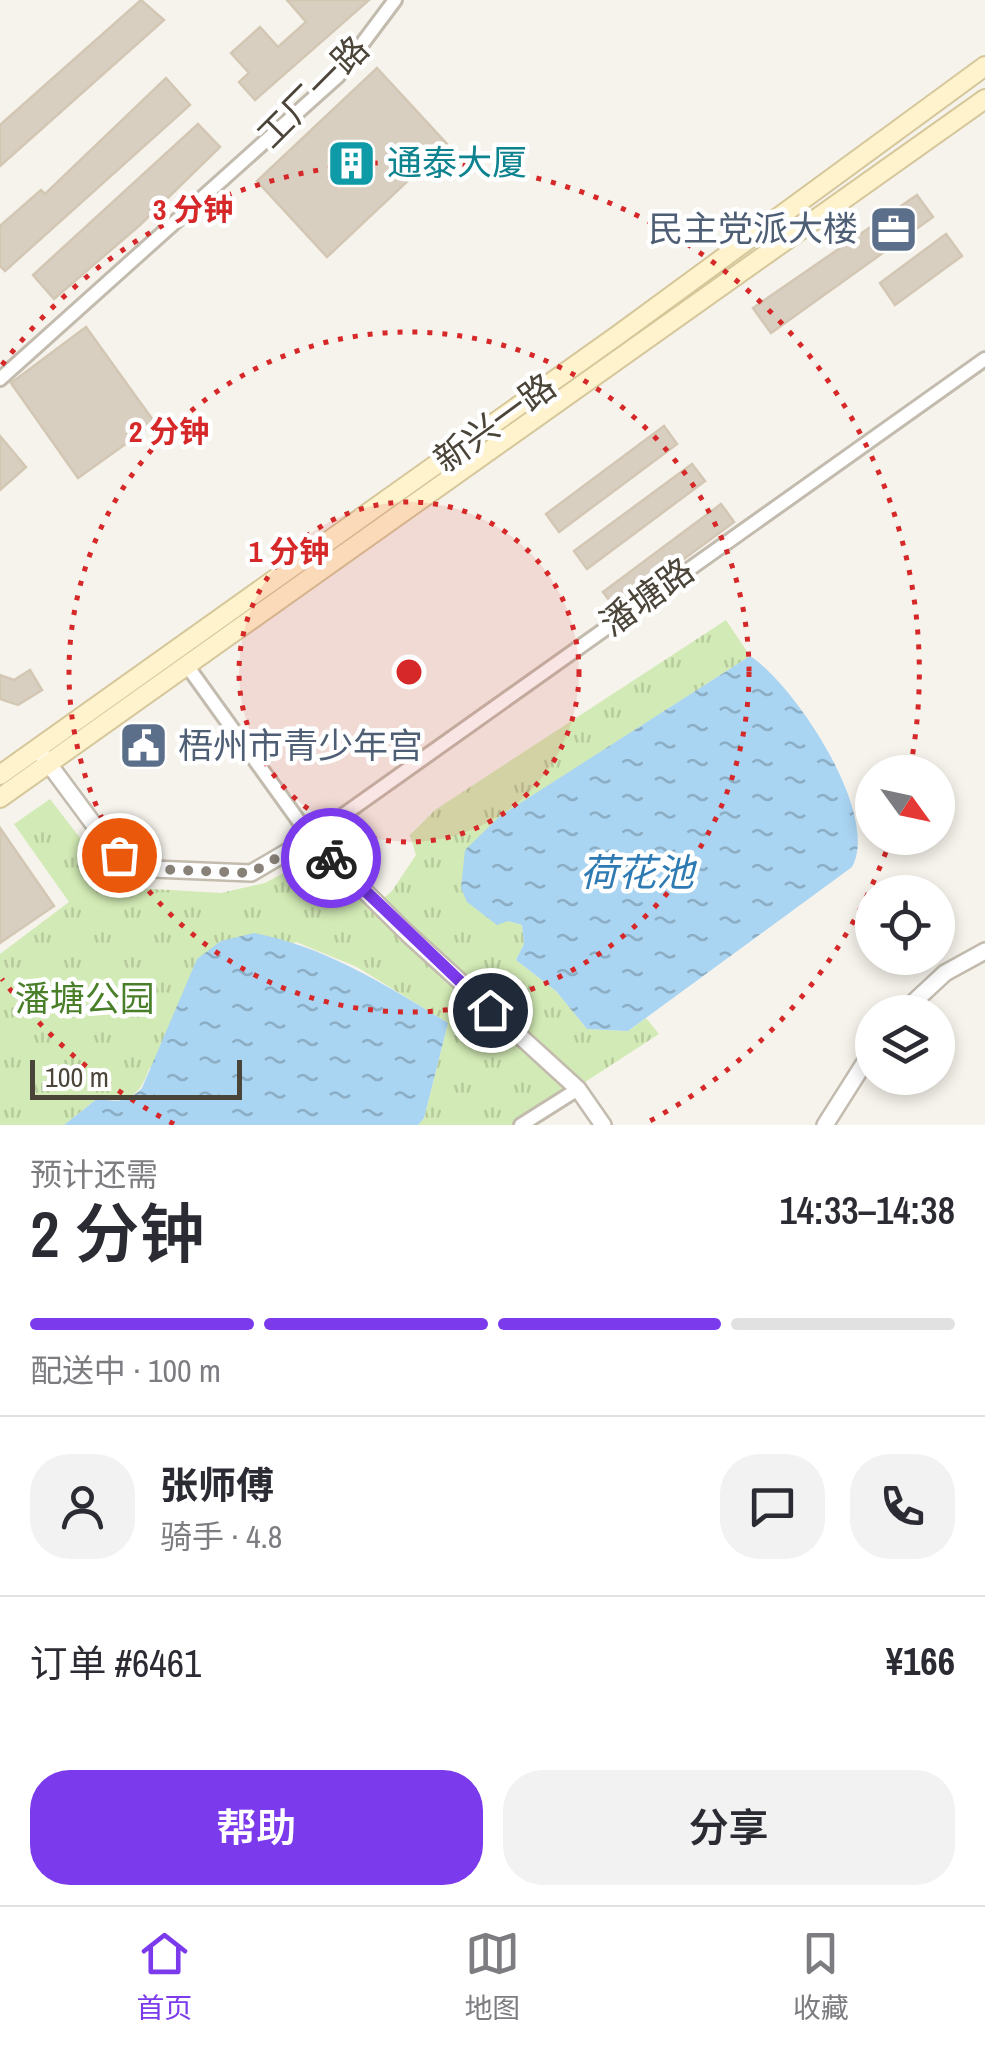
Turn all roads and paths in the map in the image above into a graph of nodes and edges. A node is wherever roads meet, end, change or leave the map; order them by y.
1 (396, 0) edge
2 (985, 66) edge
3 (985, 98) edge
4 (985, 358) edge
5 (0, 378) edge
6 (188, 667) junction
7 (38, 748) junction
8 (49, 764) junction
9 (9, 769) edge
10 (0, 798) edge
11 (311, 838) junction
12 (985, 951) edge
13 (921, 995) edge
14 (855, 1077) edge
15 (578, 1089) junction
16 (521, 1125) edge
17 (603, 1125) edge
18 (825, 1125) edge

1 - 5 street, 工厂一路
2 - 7 main road, 新兴一路
3 - 6 main road, 新兴一路
4 - 11 street, 潘塘路
6 - 8 main road, 新兴一路
6 - 11 street
7 - 8 street
7 - 9 main road, 新兴一路
8 - 9 main road, 新兴一路
8 - 11 street
9 - 10 main road, 新兴一路
11 - 15 street
12 - 13 street
14 - 18 street
15 - 16 street
15 - 17 street

